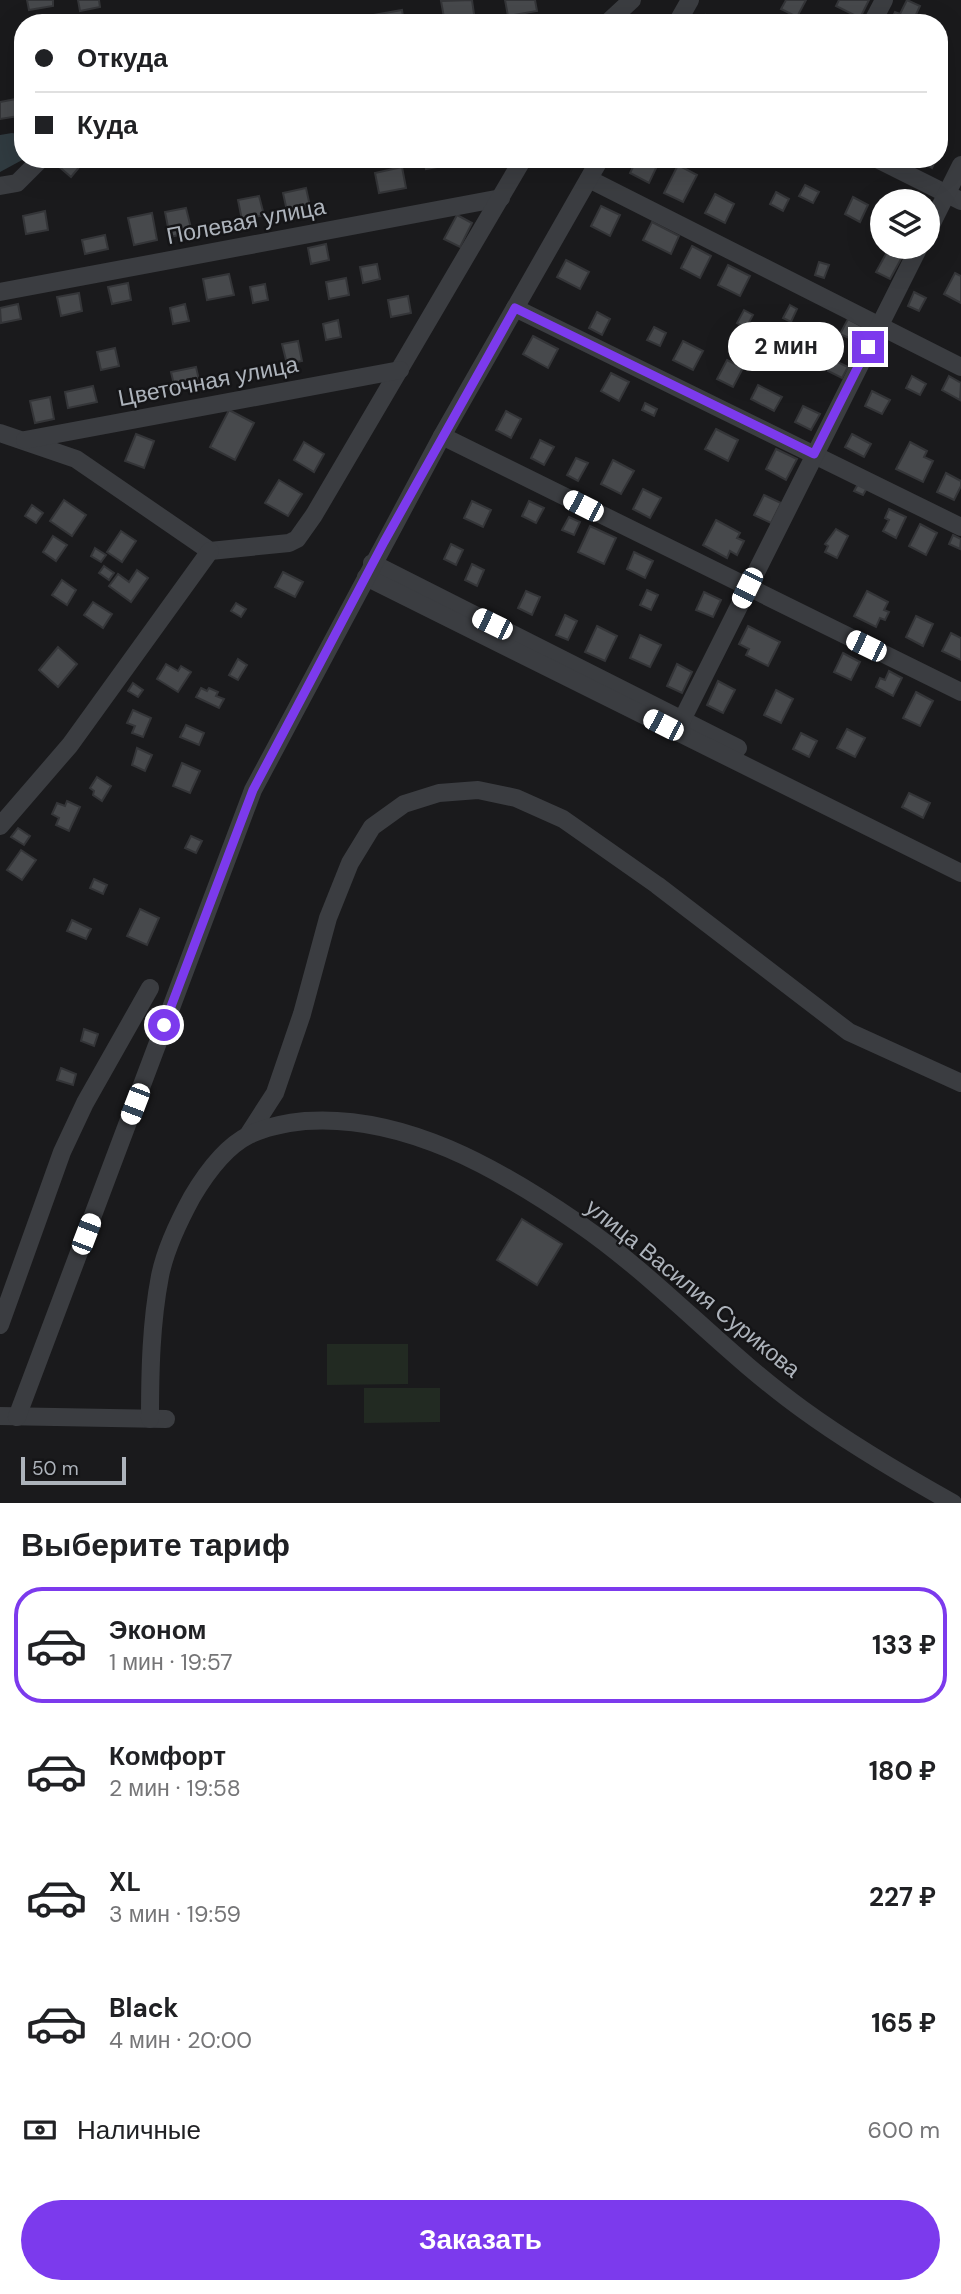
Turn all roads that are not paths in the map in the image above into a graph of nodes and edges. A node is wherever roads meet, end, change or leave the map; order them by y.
1 (632, 0) edge
2 (617, 14) edge
3 (961, 165) edge
4 (32, 168) edge
5 (518, 168) edge
6 (595, 168) edge
7 (895, 168) edge
8 (589, 179) junction
9 (0, 186) edge
10 (501, 198) junction
11 (954, 198) edge
12 (940, 216) edge
13 (913, 259) edge
14 (0, 292) edge
15 (515, 308) junction
16 (878, 326) junction
17 (961, 367) edge
18 (400, 370) junction
19 (0, 433) edge
20 (442, 436) junction
21 (25, 440) junction
22 (814, 454) junction
23 (961, 527) edge
24 (210, 551) junction
25 (369, 570) junction
26 (747, 588) junction
27 (961, 692) edge
28 (682, 720) junction
29 (0, 826) edge
30 (961, 861) edge
31 (961, 873) edge
32 (149, 988) dead end
33 (961, 1083) edge
34 (248, 1135) junction
35 (0, 1325) edge
36 (9, 1416) edge
37 (953, 1503) edge

1 - 2 street
3 - 11 street
4 - 9 street
5 - 10 street
6 - 8 street
7 - 11 street
8 - 15 street
8 - 16 street
10 - 14 street, Полевая улица
10 - 18 street
11 - 12 street
13 - 16 street
15 - 20 street
15 - 22 street
16 - 17 street
16 - 22 street
18 - 21 street, Цветочная улица
18 - 24 street
19 - 21 street
20 - 25 street
20 - 26 street
21 - 24 street
22 - 23 street
22 - 26 street
24 - 29 street
25 - 28 street
25 - 31 street
25 - 36 street
26 - 27 street
26 - 28 street
28 - 30 street
32 - 35 street
33 - 34 street
34 - 36 street, улица Василия Сурикова
34 - 37 street, улица Василия Сурикова

